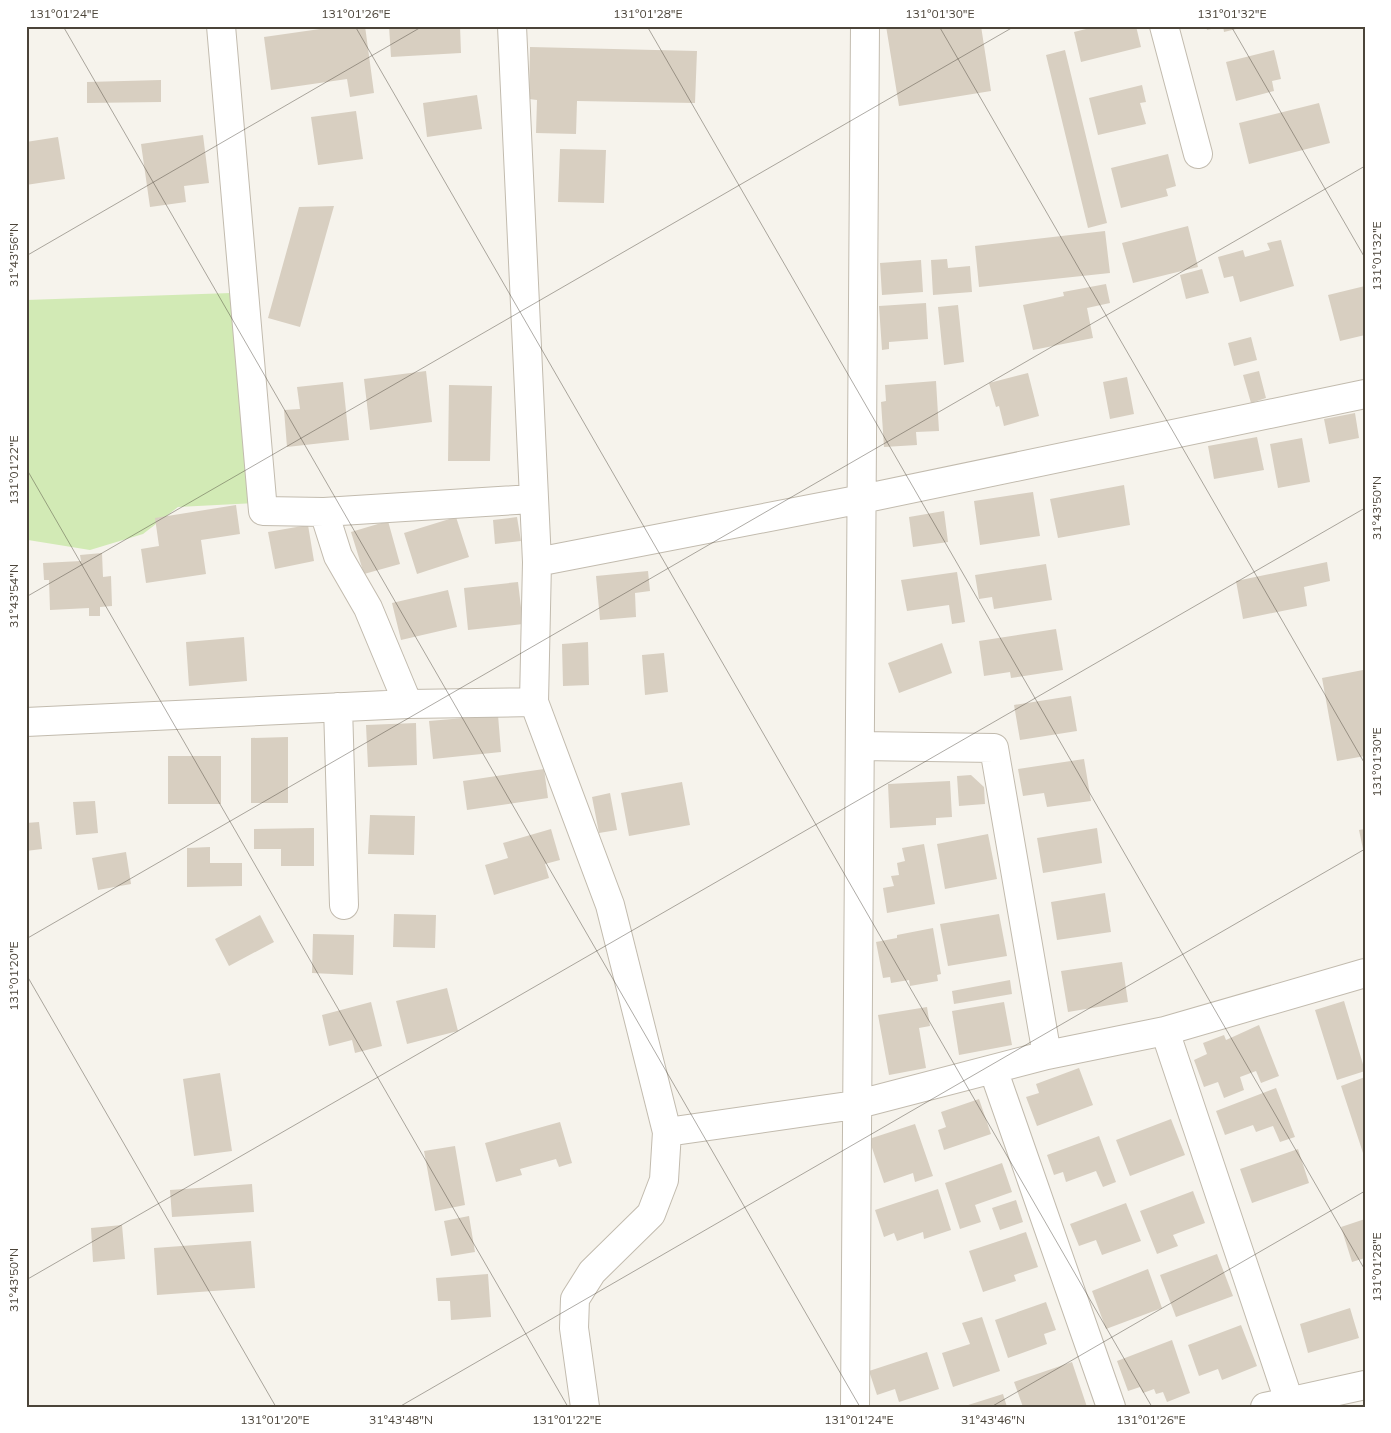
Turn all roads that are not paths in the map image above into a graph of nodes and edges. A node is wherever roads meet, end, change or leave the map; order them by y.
1 (221, 26) edge
2 (512, 26) edge
3 (865, 26) edge
4 (1164, 26) edge
5 (1198, 154) dead end
6 (1365, 394) edge
7 (532, 499) junction
8 (862, 499) junction
9 (324, 512) junction
10 (536, 562) junction
11 (534, 702) junction
12 (408, 704) junction
13 (338, 708) junction
14 (26, 722) edge
15 (861, 746) junction
16 (344, 905) dead end
17 (1365, 973) edge
18 (1165, 1031) junction
19 (1047, 1055) junction
20 (993, 1069) junction
21 (855, 1105) junction
22 (667, 1132) junction
23 (1365, 1385) edge
24 (1277, 1404) edge
25 (586, 1407) edge
26 (855, 1407) edge
27 (1111, 1407) edge

1 - 9 street
2 - 7 street
3 - 8 street
4 - 5 street
6 - 8 street
7 - 9 street
7 - 10 street
8 - 10 street
8 - 15 street
9 - 12 street
10 - 11 street
11 - 12 street
11 - 22 street
12 - 13 street
13 - 14 street
13 - 16 street
15 - 19 street
15 - 21 street
17 - 18 street
18 - 19 street
18 - 24 street
19 - 20 street
20 - 21 street
20 - 27 street
21 - 22 street
21 - 26 street
22 - 25 street
23 - 24 street

